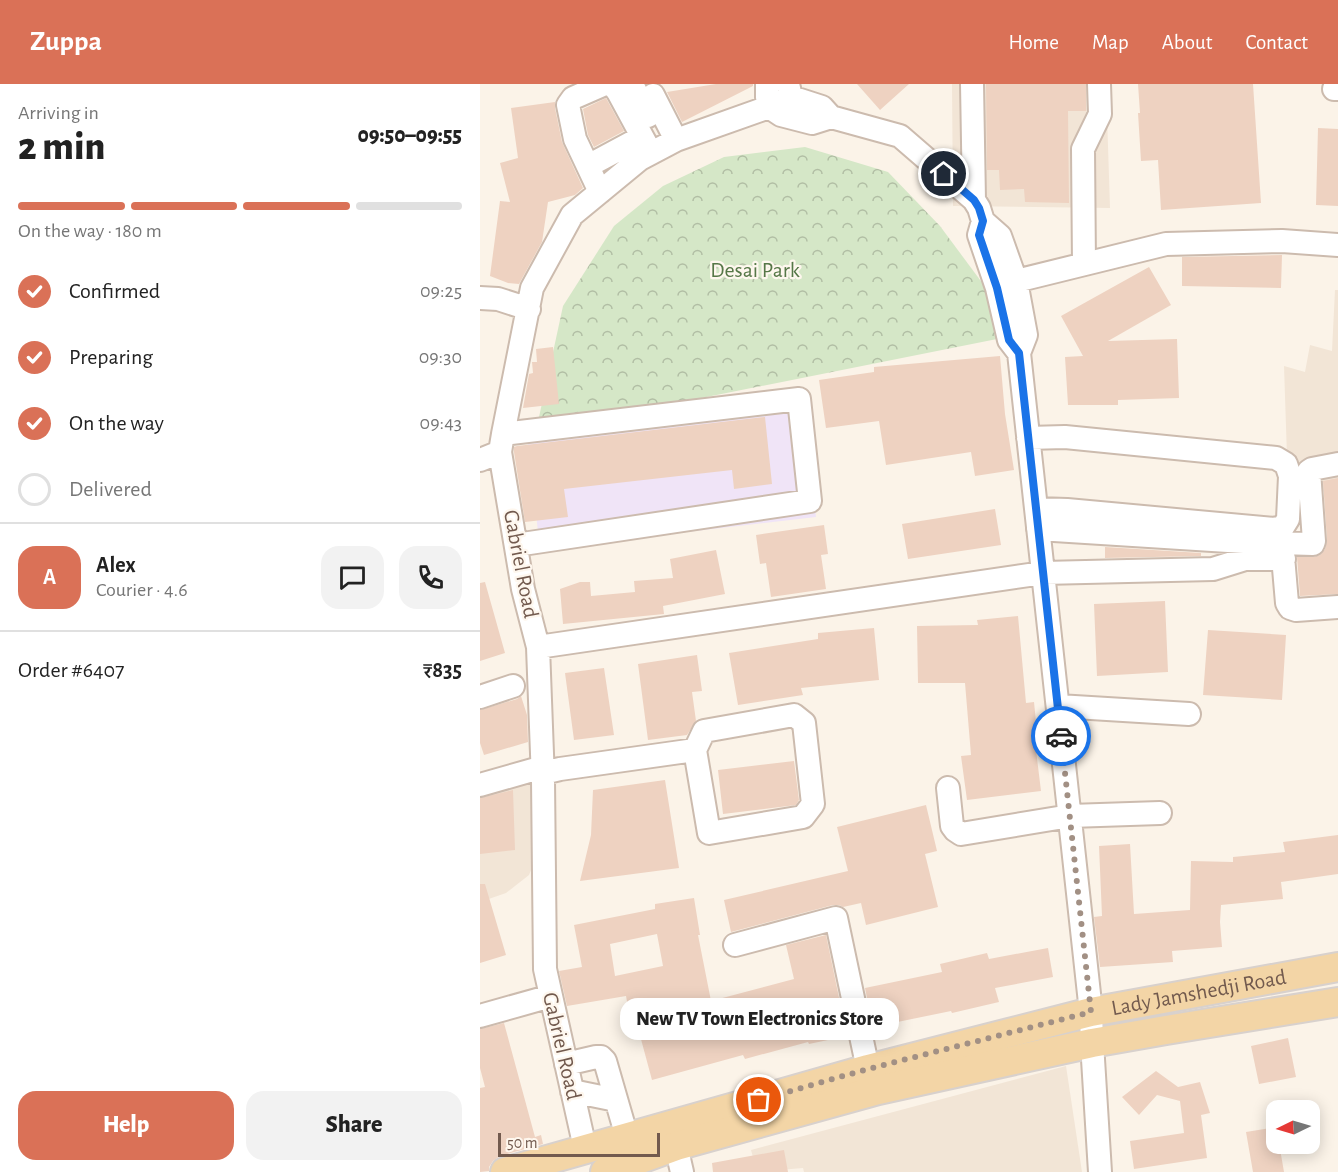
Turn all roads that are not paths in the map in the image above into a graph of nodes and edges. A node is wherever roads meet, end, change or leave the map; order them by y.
1 (608, 84) edge
2 (632, 84) edge
3 (767, 84) edge
4 (972, 84) edge
5 (1099, 84) edge
6 (792, 93) edge
7 (653, 95) dead end
8 (769, 107) junction
9 (831, 117) junction
10 (658, 144) junction
11 (588, 166) junction
12 (600, 192) junction
13 (974, 200) junction
14 (1338, 245) edge
15 (1084, 264) junction
16 (1006, 285) junction
17 (480, 298) edge
18 (529, 309) junction
19 (1028, 438) junction
20 (494, 449) edge
21 (1338, 464) edge
22 (1037, 519) junction
23 (516, 545) junction
24 (1245, 550) junction
25 (1283, 551) junction
26 (1043, 573) junction
27 (1338, 607) edge
28 (538, 647) junction
29 (513, 687) dead end
30 (480, 697) edge
31 (1058, 706) junction
32 (1189, 714) dead end
33 (695, 750) junction
34 (543, 770) junction
35 (480, 785) edge
36 (948, 788) dead end
37 (1160, 813) dead end
38 (1070, 816) junction
39 (735, 945) dead end
40 (1338, 967) edge
41 (551, 996) junction
42 (1338, 1002) edge
43 (1091, 1012) junction
44 (480, 1016) edge
45 (1092, 1043) junction
46 (566, 1064) junction
47 (868, 1069) junction
48 (572, 1091) junction
49 (616, 1100) junction
50 (627, 1137) junction
51 (585, 1149) junction
52 (679, 1159) edge
53 (505, 1172) edge
54 (605, 1172) edge
55 (1100, 1172) edge

1 - 10 street
1 - 11 street
2 - 10 street
3 - 8 street
4 - 13 street
5 - 15 street
6 - 8 street, Gabriel Road
6 - 9 street
7 - 10 street
8 - 9 street
8 - 10 street, Gabriel Road
9 - 13 street
10 - 11 street
10 - 12 street, Gabriel Road
11 - 12 street
12 - 18 street, Gabriel Road
13 - 16 street
14 - 15 street
15 - 16 street
16 - 19 street
17 - 18 street
18 - 20 street, Gabriel Road
19 - 22 street
19 - 22 street
20 - 23 street, Gabriel Road
20 - 23 street
21 - 25 street
22 - 24 street
22 - 26 street
23 - 28 street, Gabriel Road
24 - 25 street
24 - 26 street
25 - 27 street
26 - 28 street
26 - 31 street
28 - 34 street, Gabriel Road
29 - 30 street
31 - 32 street
31 - 38 street
33 - 33 street
33 - 34 street
34 - 35 street
34 - 41 street, Gabriel Road
36 - 38 street
37 - 38 street
38 - 43 street
39 - 47 street
40 - 43 main road, Lady Jamshedji Road
41 - 44 street
41 - 46 street, Gabriel Road
42 - 45 main road, Lady Jamshedji Road
43 - 45 street
43 - 47 main road, Lady Jamshedji Road
45 - 52 main road, Lady Jamshedji Road
45 - 55 street
46 - 48 street, Gabriel Road
46 - 49 street
47 - 50 main road, Lady Jamshedji Road
48 - 49 street
48 - 51 street, Gabriel Road
49 - 50 street
50 - 51 main road, Lady Jamshedji Road
51 - 53 main road, Lady Jamshedji Road
52 - 54 main road, Lady Jamshedji Road

